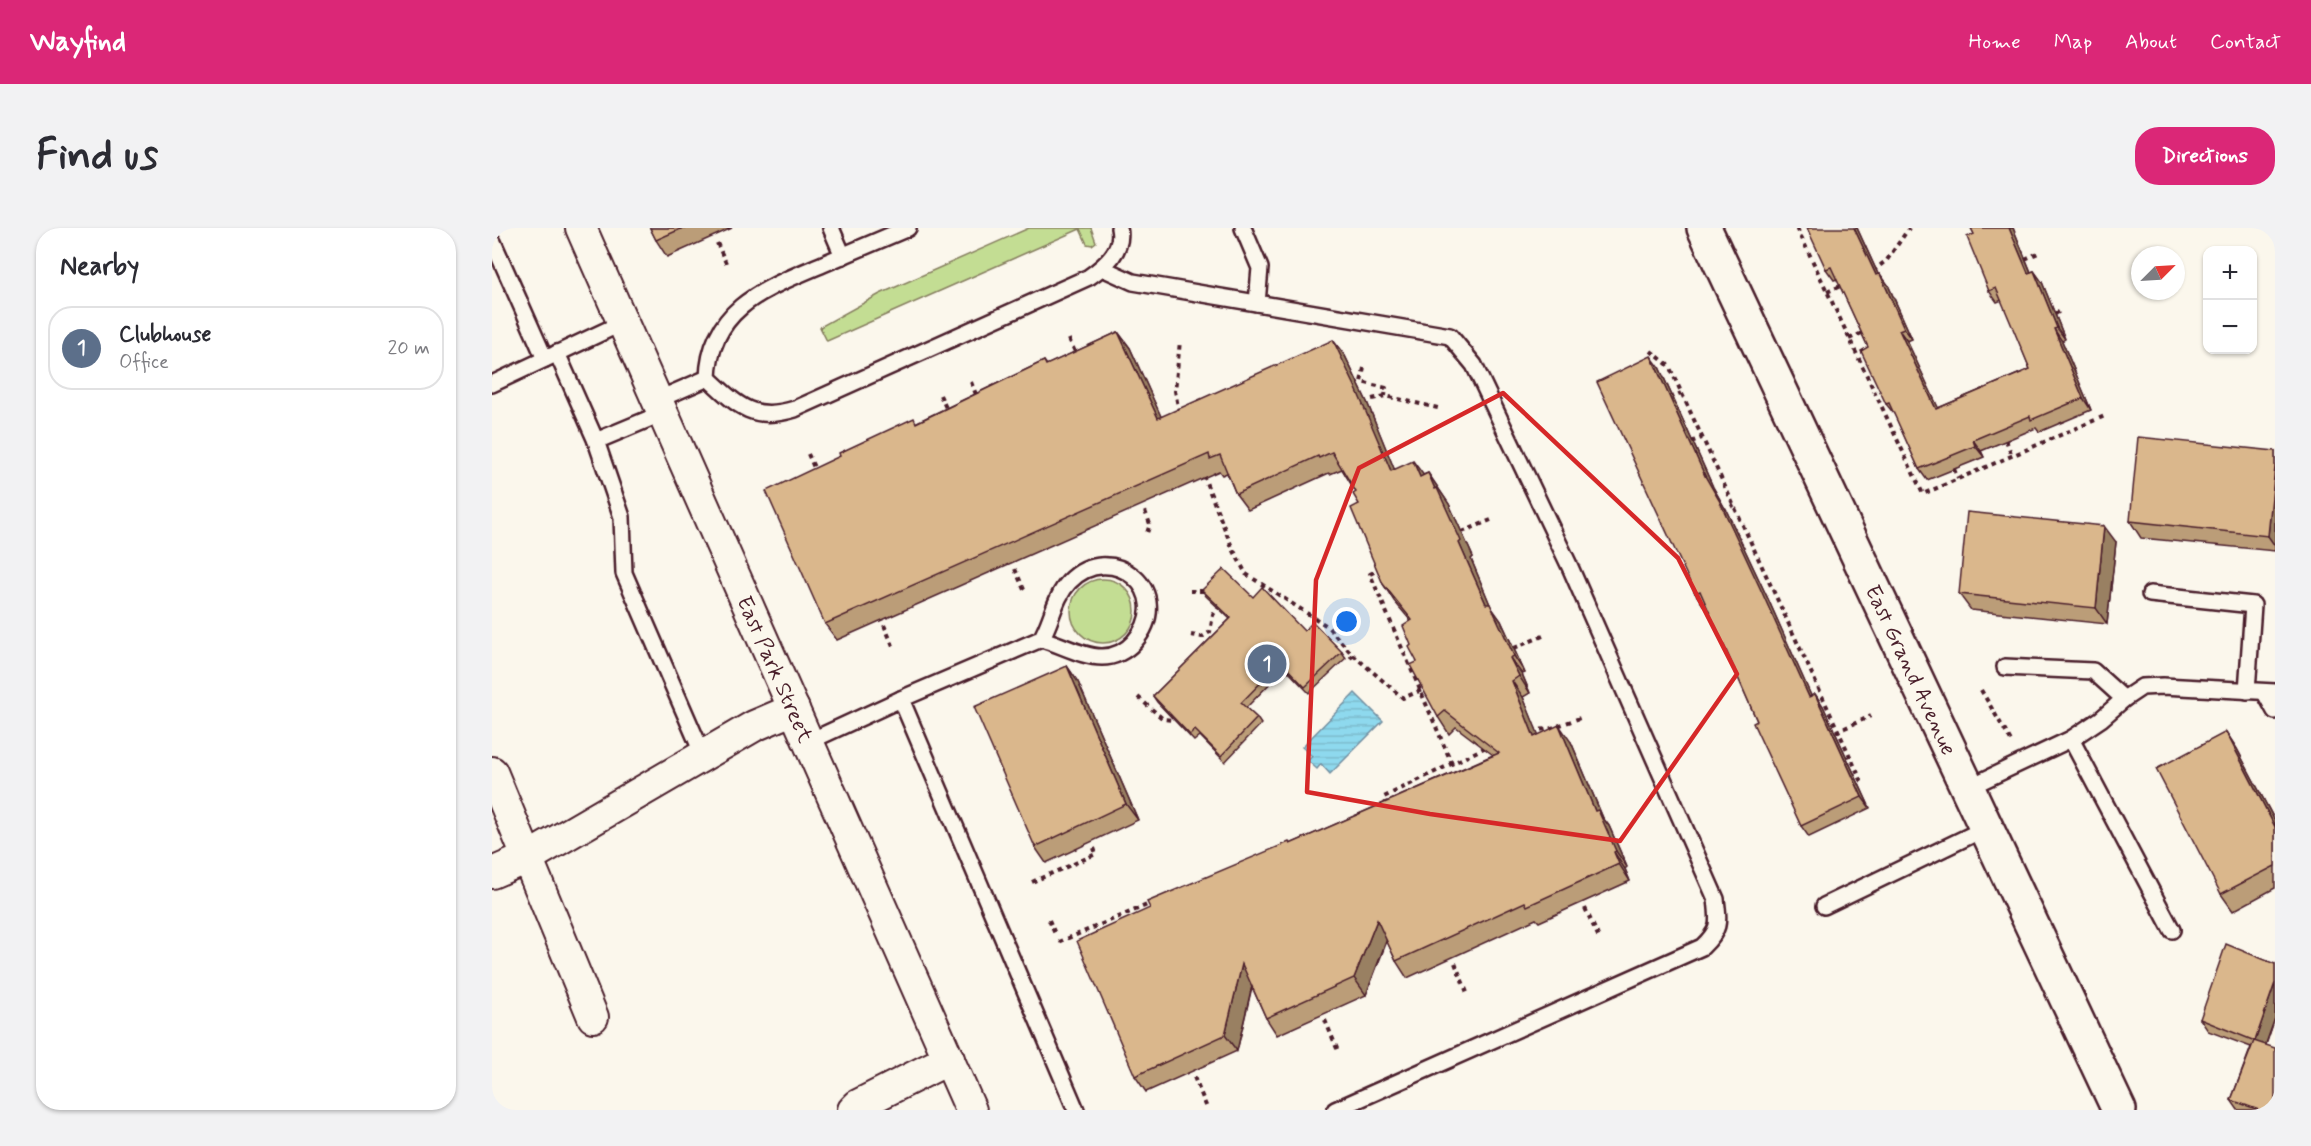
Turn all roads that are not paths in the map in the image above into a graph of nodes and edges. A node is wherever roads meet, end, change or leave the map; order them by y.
1 (581, 228) edge
2 (831, 228) edge
3 (908, 228) edge
4 (1119, 228) edge
5 (1243, 228) edge
6 (1704, 228) edge
7 (493, 242) edge
8 (843, 256) junction
9 (1102, 268) junction
10 (1257, 303) junction
11 (622, 323) junction
12 (551, 356) junction
13 (708, 378) junction
14 (492, 384) edge
15 (660, 406) junction
16 (596, 441) junction
17 (2150, 594) dead end
18 (1041, 639) junction
19 (2005, 666) dead end
20 (2247, 692) junction
21 (2270, 692) edge
22 (901, 699) junction
23 (2124, 699) junction
24 (794, 709) junction
25 (2275, 711) edge
26 (2071, 739) junction
27 (808, 742) junction
28 (703, 755) junction
29 (492, 772) edge
30 (1967, 788) junction
31 (1986, 828) junction
32 (529, 857) junction
33 (492, 873) edge
34 (1824, 906) dead end
35 (2172, 930) dead end
36 (593, 1017) dead end
37 (949, 1059) junction
38 (853, 1110) edge
39 (971, 1110) edge
40 (1076, 1110) edge
41 (1335, 1110) edge
42 (2119, 1110) edge

1 - 11 street, East Park Street
2 - 8 lane
3 - 8 lane
4 - 9 lane
5 - 10 lane
6 - 30 street, East Grand Avenue
7 - 12 lane
8 - 13 lane
9 - 10 lane
9 - 13 lane
10 - 41 lane
11 - 12 lane
11 - 15 street, East Park Street
12 - 14 lane
12 - 16 lane
13 - 15 lane
15 - 16 lane
15 - 24 street, East Park Street
16 - 28 lane
17 - 20 lane
18 - 18 lane
18 - 22 lane
19 - 23 lane
20 - 21 lane
20 - 23 lane
21 - 25 lane
22 - 27 lane
22 - 40 lane
23 - 26 lane
24 - 27 street, East Park Street
24 - 28 street
26 - 30 lane
26 - 35 lane
27 - 37 street, East Park Street
28 - 32 street
29 - 32 street
30 - 31 street, East Grand Avenue
31 - 34 lane
31 - 42 street, East Grand Avenue
32 - 33 street
32 - 36 street
37 - 38 street
37 - 39 street, East Park Street

